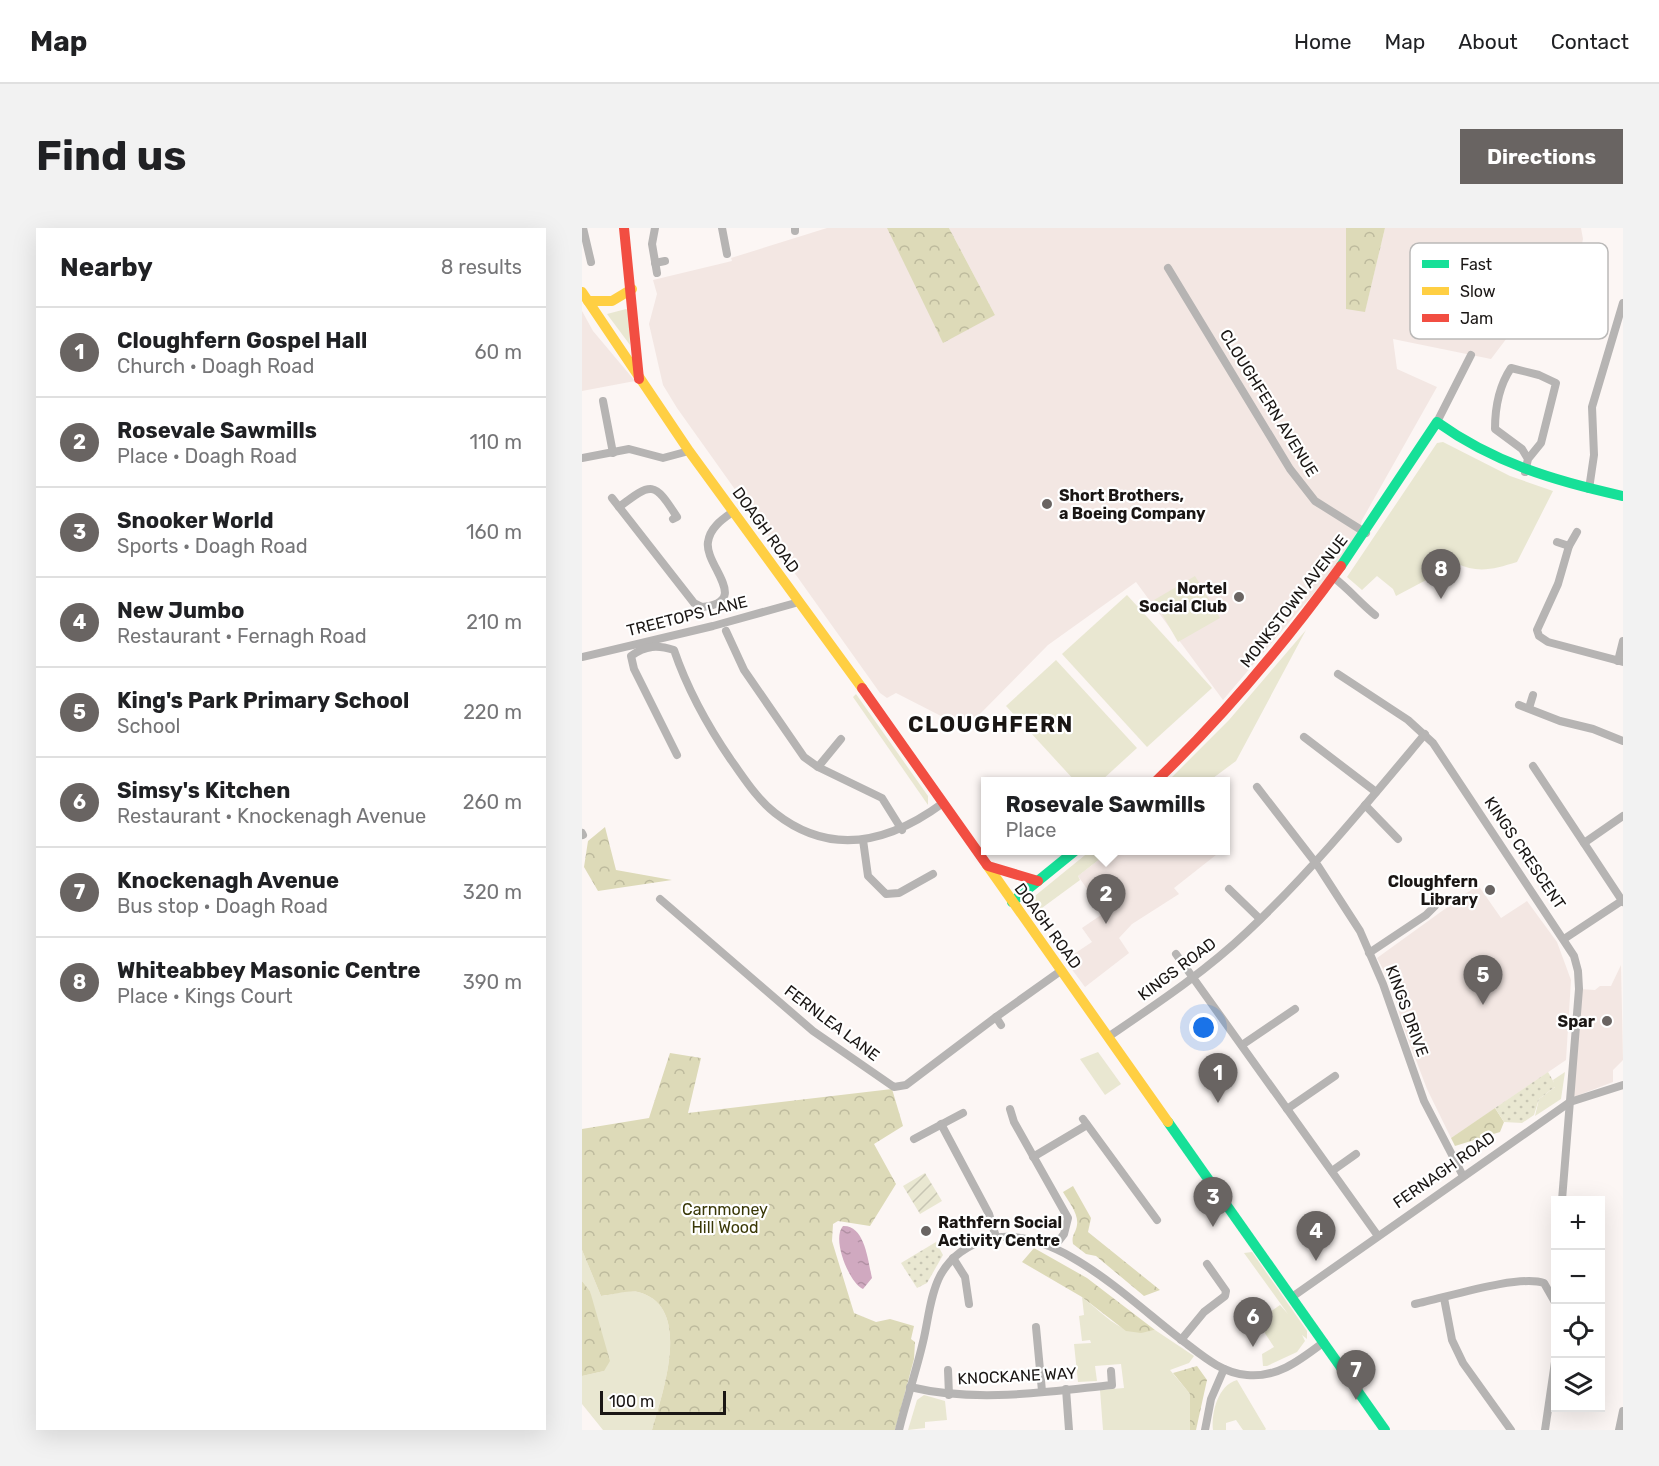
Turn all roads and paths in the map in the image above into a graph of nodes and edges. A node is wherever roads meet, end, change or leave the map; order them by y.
1 (583, 228) edge
2 (624, 228) edge
3 (655, 228) edge
4 (722, 228) edge
5 (728, 254) dead end
6 (591, 261) dead end
7 (665, 261) dead end
8 (655, 263) junction
9 (1168, 268) dead end
10 (657, 273) dead end
11 (632, 289) junction
12 (585, 297) edge
13 (1623, 303) edge
14 (1471, 355) dead end
15 (639, 379) junction
16 (603, 401) dead end
17 (1437, 422) junction
18 (689, 451) junction
19 (613, 453) junction
20 (582, 458) edge
21 (1528, 459) junction
22 (1525, 472) junction
23 (1589, 489) junction
24 (1623, 496) edge
25 (612, 498) dead end
26 (619, 507) junction
27 (734, 511) junction
28 (673, 519) dead end
29 (1577, 532) dead end
30 (1366, 533) junction
31 (1557, 542) dead end
32 (1569, 546) junction
33 (1333, 577) junction
34 (800, 602) junction
35 (1375, 615) dead end
36 (726, 631) dead end
37 (1623, 641) edge
38 (582, 657) edge
39 (1621, 661) edge
40 (1338, 674) dead end
41 (1533, 695) dead end
42 (1519, 705) dead end
43 (1529, 708) junction
44 (1425, 734) junction
45 (1304, 737) dead end
46 (841, 739) dead end
47 (1623, 741) edge
48 (677, 755) dead end
49 (1533, 766) dead end
50 (818, 767) junction
51 (1160, 777) edge
52 (1257, 787) dead end
53 (1376, 792) junction
54 (943, 803) junction
55 (1365, 805) junction
56 (1623, 816) edge
57 (902, 830) junction
58 (1398, 839) dead end
59 (863, 840) junction
60 (1584, 843) junction
61 (1070, 855) edge
62 (1315, 861) junction
63 (988, 866) junction
64 (933, 874) dead end
65 (1038, 881) junction
66 (1229, 889) dead end
67 (660, 899) dead end
68 (1623, 901) edge
69 (1012, 902) junction
70 (1435, 906) dead end
71 (1260, 920) junction
72 (1564, 939) junction
73 (1369, 952) junction
74 (1176, 954) dead end
75 (1062, 970) junction
76 (1193, 976) junction
77 (1295, 1009) dead end
78 (1108, 1037) junction
79 (1242, 1045) junction
80 (1335, 1077) dead end
81 (1623, 1085) edge
82 (1570, 1102) junction
83 (1010, 1109) dead end
84 (1287, 1109) junction
85 (963, 1113) dead end
86 (941, 1124) junction
87 (915, 1138) dead end
88 (1356, 1154) dead end
89 (1033, 1157) junction
90 (1332, 1171) junction
91 (1463, 1176) junction
92 (1562, 1196) edge
93 (1155, 1218) dead end
94 (1378, 1236) junction
95 (996, 1237) junction
96 (1054, 1247) junction
97 (953, 1258) junction
98 (1207, 1264) dead end
99 (1551, 1295) edge
100 (1292, 1297) junction
101 (1444, 1298) junction
102 (969, 1304) dead end
103 (1415, 1304) dead end
104 (1036, 1327) dead end
105 (1181, 1340) junction
106 (1324, 1342) junction
107 (1556, 1358) edge
108 (1224, 1369) junction
109 (948, 1370) dead end
110 (1110, 1371) dead end
111 (910, 1387) junction
112 (1066, 1389) junction
113 (1042, 1391) junction
114 (949, 1395) junction
115 (1623, 1413) edge
116 (899, 1430) edge
117 (1069, 1430) edge
118 (1205, 1430) edge
119 (1385, 1430) edge
120 (1511, 1430) edge
121 (1545, 1430) edge
122 (1619, 1430) edge

1 - 6 street
2 - 11 main road
3 - 8 street
4 - 5 street
7 - 8 street
8 - 10 street
9 - 30 street, CLOUGHFERN AVENUE
11 - 12 main road
11 - 15 main road
12 - 15 main road, DOAGH ROAD
13 - 23 street
14 - 17 street
15 - 18 main road, DOAGH ROAD
16 - 19 street
17 - 22 main road
17 - 30 main road, MONKSTOWN AVENUE
18 - 19 street
18 - 27 main road, DOAGH ROAD
19 - 20 street
21 - 21 street
21 - 22 street
22 - 23 main road
23 - 24 main road
25 - 26 street
26 - 27 street
26 - 28 street
27 - 34 main road, DOAGH ROAD
29 - 32 street
30 - 33 main road, MONKSTOWN AVENUE
31 - 32 street
32 - 39 street
33 - 35 street
33 - 51 main road, MONKSTOWN AVENUE
34 - 38 street, TREETOPS LANE
34 - 54 main road, DOAGH ROAD
36 - 50 street
37 - 39 street
40 - 44 street, KINGS CRESCENT
41 - 43 street
42 - 43 street
43 - 47 street
44 - 53 street, KINGS ROAD
44 - 72 street, KINGS CRESCENT
45 - 53 street
46 - 50 street
48 - 59 street
49 - 60 street
50 - 57 street
52 - 62 street
53 - 55 street, KINGS ROAD
54 - 57 street
54 - 63 main road, DOAGH ROAD
55 - 58 street
55 - 62 street, KINGS ROAD
56 - 60 street
57 - 59 street
59 - 64 street
60 - 68 street
61 - 65 main road
62 - 71 street, KINGS ROAD
62 - 73 street, KINGS DRIVE
63 - 65 main road
63 - 69 main road, DOAGH ROAD
65 - 69 main road
66 - 71 street
67 - 75 street, FERNLEA LANE
68 - 72 street
69 - 75 main road, DOAGH ROAD
70 - 73 street
71 - 76 street, KINGS ROAD
72 - 82 street, KINGS CRESCENT
73 - 91 street, KINGS DRIVE
74 - 76 street
75 - 78 main road, DOAGH ROAD
76 - 78 street, KINGS ROAD
76 - 79 street
77 - 79 street
78 - 100 main road, DOAGH ROAD
79 - 84 street
80 - 84 street
81 - 82 street, FERNAGH ROAD
82 - 91 street, FERNAGH ROAD
82 - 92 street, KINGS CRESCENT
83 - 89 street
84 - 90 street
85 - 86 street
86 - 87 street
86 - 95 street
88 - 90 street
89 - 93 street
89 - 96 street
90 - 94 street
91 - 94 street, FERNAGH ROAD
94 - 100 street, FERNAGH ROAD
95 - 96 street
95 - 97 street
96 - 105 street
97 - 102 street
97 - 111 street
98 - 105 street
99 - 101 street
100 - 106 main road, DOAGH ROAD
101 - 103 street
101 - 120 street
104 - 113 street
105 - 108 street
106 - 108 street
106 - 119 main road, DOAGH ROAD
107 - 121 street
108 - 118 street
109 - 114 street
110 - 112 street, KNOCKANE WAY
111 - 114 street, KNOCKANE WAY
111 - 116 street
112 - 113 street, KNOCKANE WAY
112 - 117 street
113 - 114 street, KNOCKANE WAY
115 - 122 street

